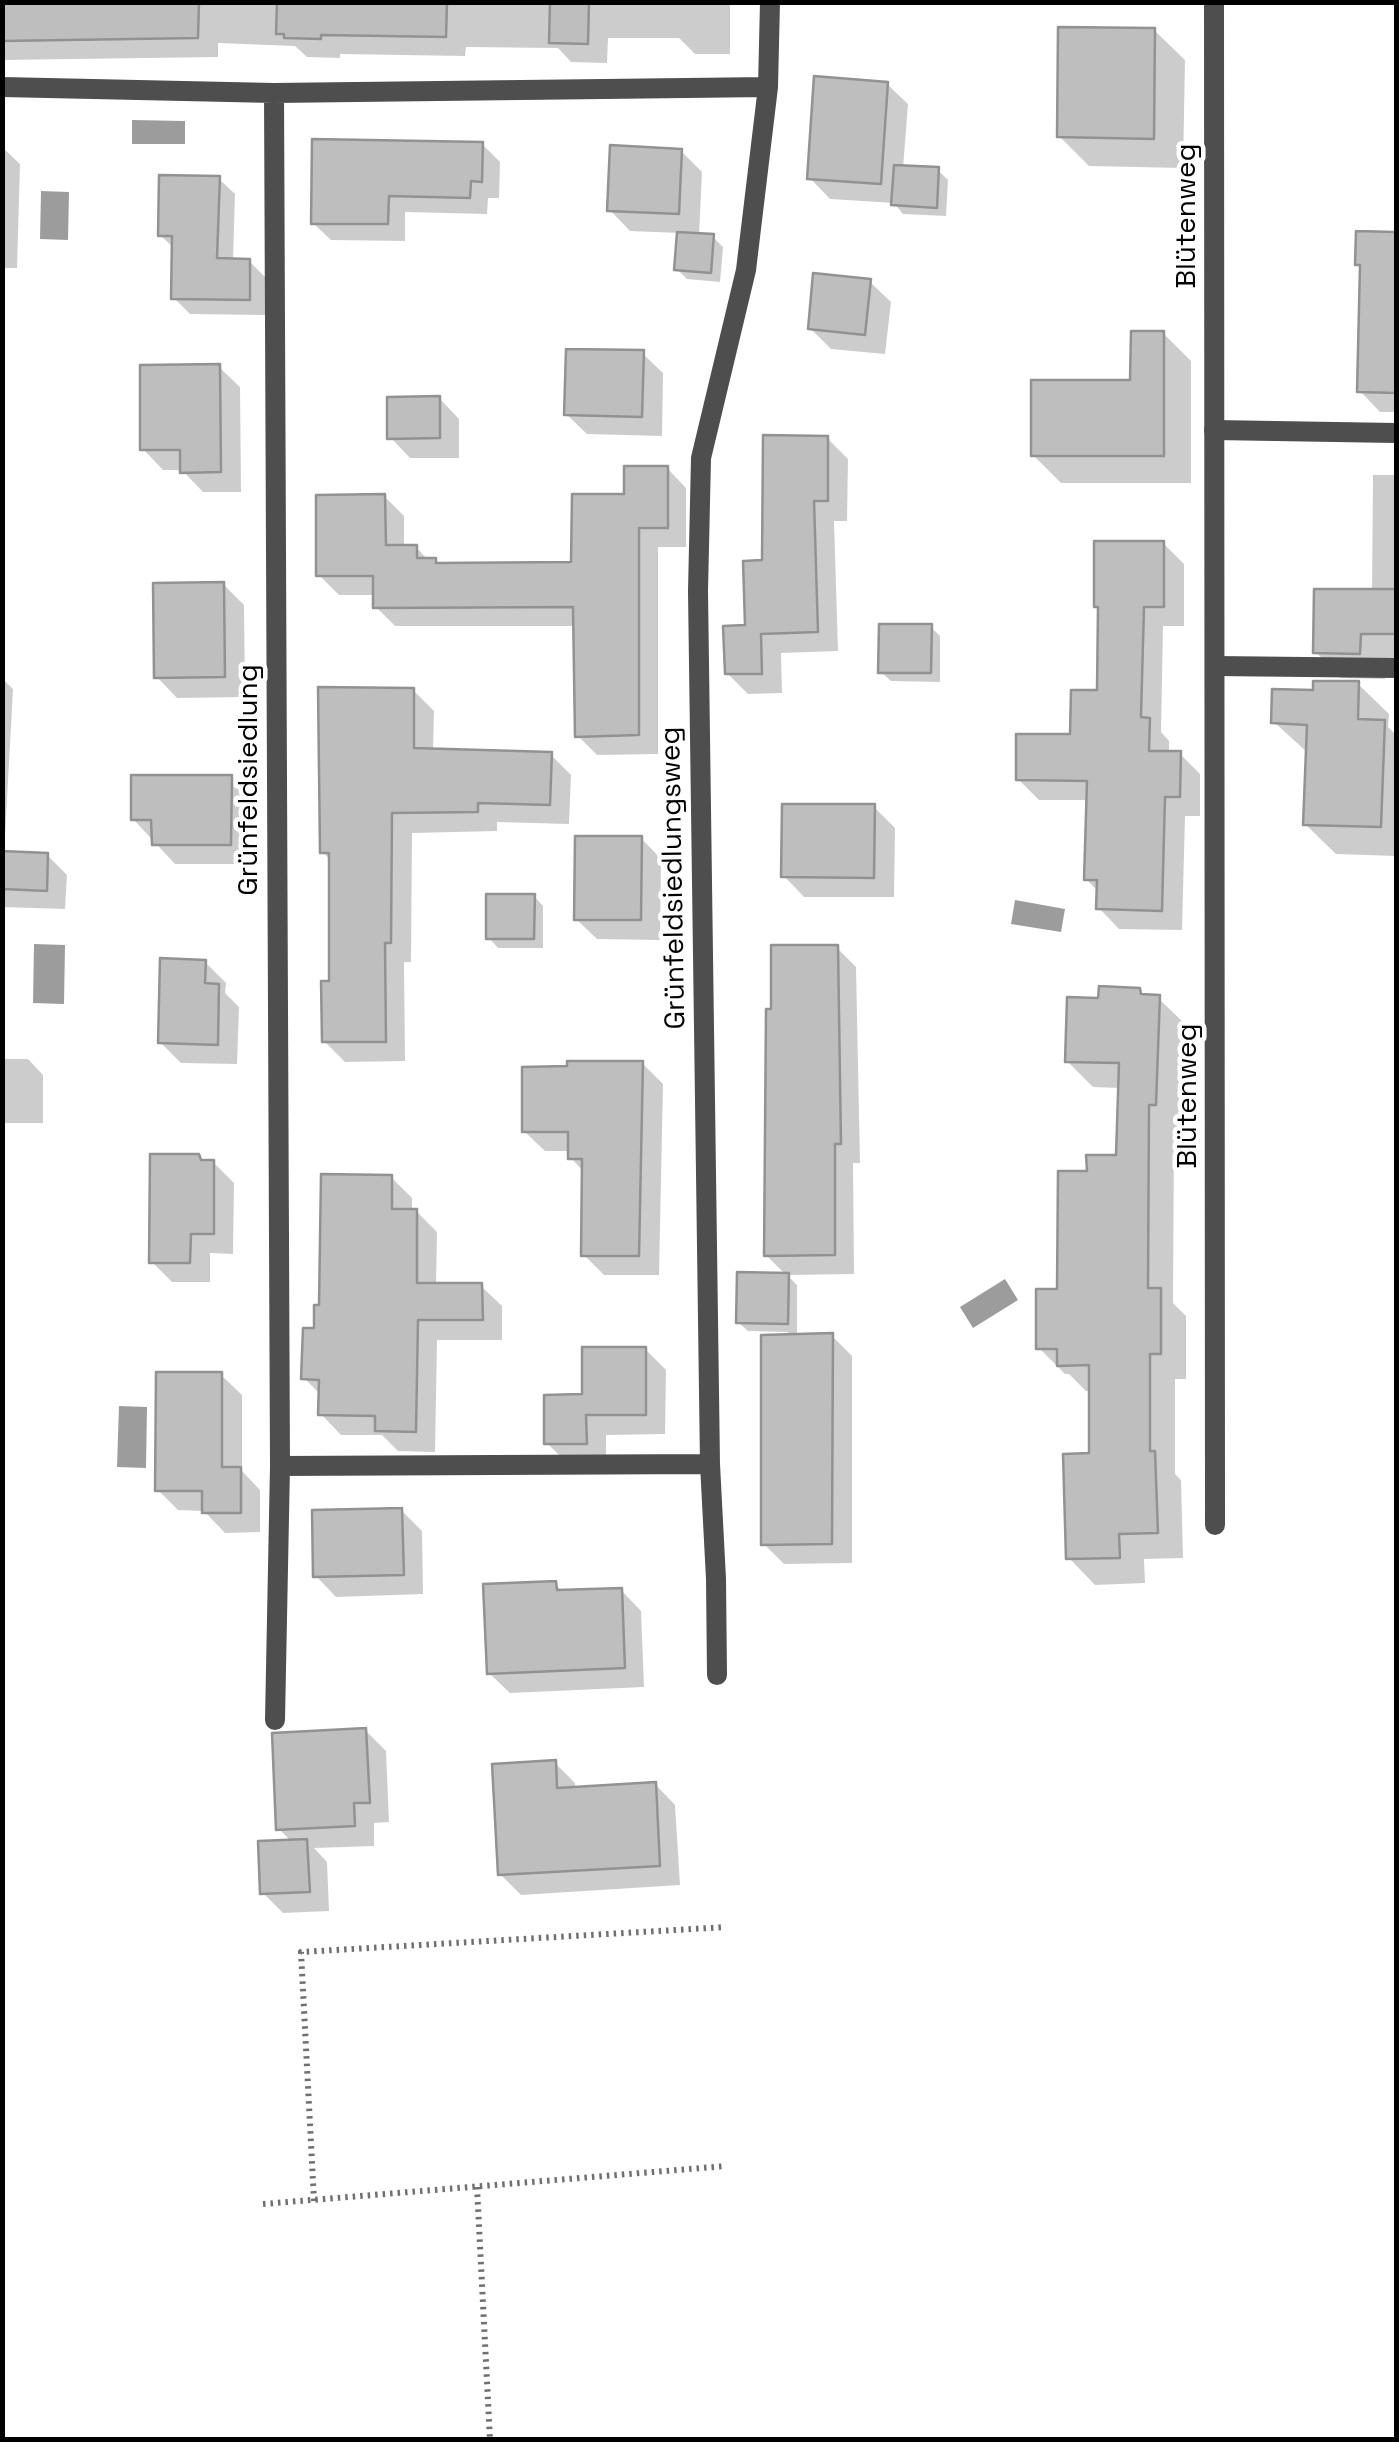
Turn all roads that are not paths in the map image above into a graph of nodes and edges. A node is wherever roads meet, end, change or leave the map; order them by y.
1 (770, 2) edge
2 (1214, 2) edge
3 (2, 87) edge
4 (768, 87) junction
5 (274, 93) junction
6 (1214, 430) junction
7 (1396, 434) edge
8 (1215, 666) junction
9 (1396, 668) edge
10 (710, 1464) junction
11 (280, 1466) junction
12 (1216, 1525) dead end
13 (716, 1675) dead end
14 (275, 1720) dead end

1 - 4 street, Grünfeldsiedlungsweg
2 - 6 street, Blütenweg
3 - 5 street
4 - 5 street
4 - 10 street, Grünfeldsiedlungsweg
5 - 11 street, Grünfeldsiedlung
6 - 7 street
6 - 8 street, Blütenweg
8 - 9 street
8 - 12 street, Blütenweg
10 - 11 street
10 - 13 street, Grünfeldsiedlungsweg
11 - 14 street, Grünfeldsiedlung

